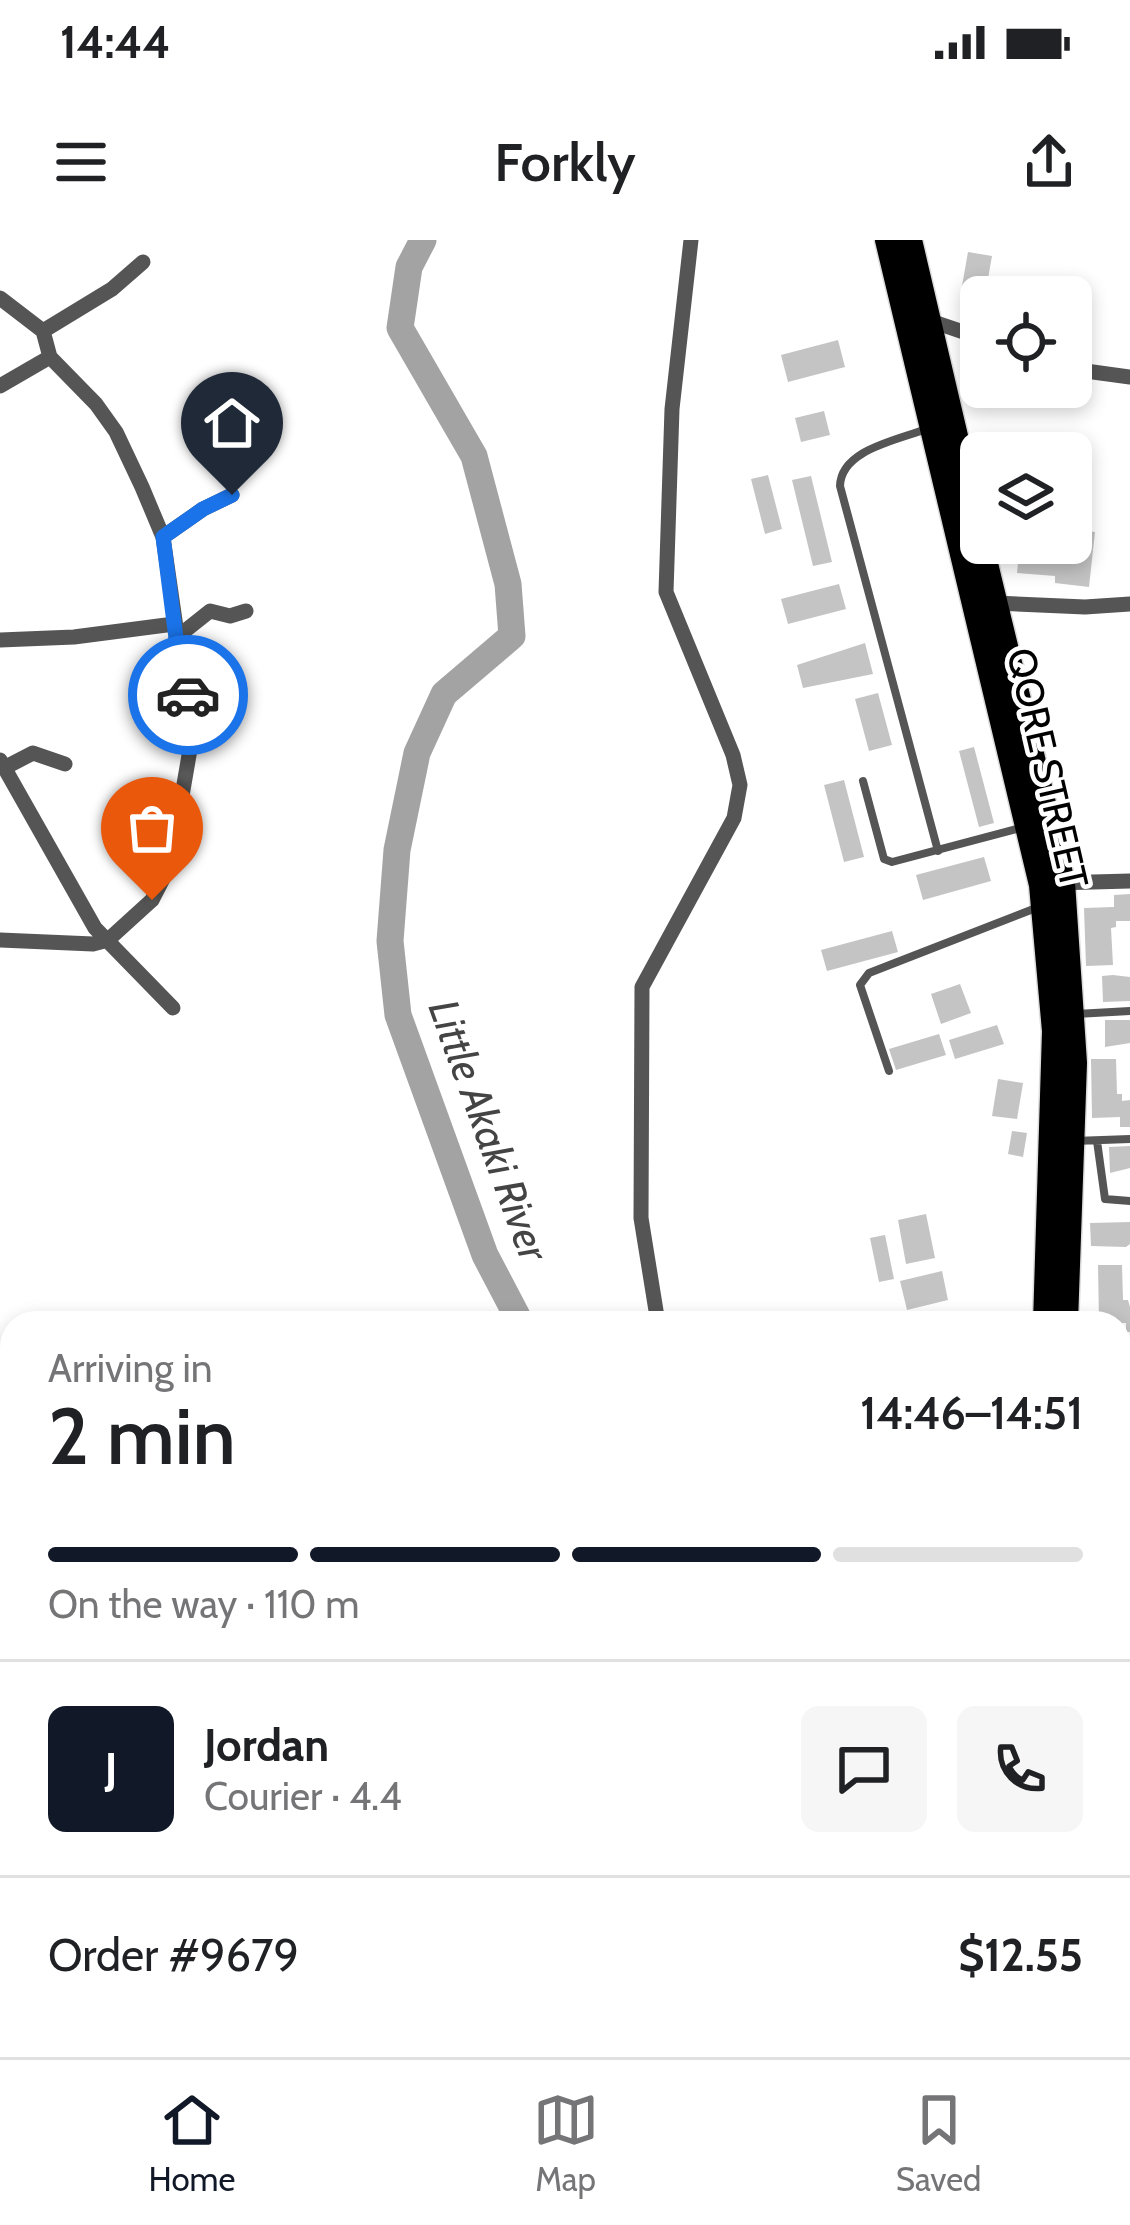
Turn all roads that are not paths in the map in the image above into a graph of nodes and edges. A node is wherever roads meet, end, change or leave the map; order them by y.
1 (692, 240) edge
2 (887, 240) edge
3 (910, 240) edge
4 (143, 262) dead end
5 (0, 298) edge
6 (916, 318) junction
7 (43, 331) junction
8 (960, 332) edge
9 (50, 357) junction
10 (1092, 371) edge
11 (1130, 377) edge
12 (0, 386) edge
13 (930, 428) junction
14 (960, 470) edge
15 (232, 495) dead end
16 (163, 537) junction
17 (986, 564) edge
18 (995, 603) junction
19 (1130, 604) edge
20 (246, 611) dead end
21 (175, 631) junction
22 (0, 640) edge
23 (2, 764) edge
24 (65, 764) dead end
25 (863, 781) dead end
26 (1027, 827) junction
27 (938, 850) junction
28 (1130, 881) edge
29 (1049, 891) junction
30 (0, 940) edge
31 (109, 940) junction
32 (173, 1008) dead end
33 (1130, 1011) edge
34 (1074, 1014) junction
35 (889, 1071) dead end
36 (1130, 1139) edge
37 (1085, 1141) junction
38 (1130, 1201) edge
39 (656, 1311) edge
40 (1045, 1311) edge
41 (1067, 1311) edge

1 - 39 street
2 - 6 main road, QORE STREET
3 - 6 main road, QORE STREET
4 - 7 street
5 - 7 street
6 - 8 street
6 - 13 main road, QORE STREET
6 - 14 main road, QORE STREET
7 - 9 street
9 - 12 street
9 - 16 street
10 - 11 street
13 - 26 main road, QORE STREET
13 - 27 lane
15 - 16 street
16 - 21 street
17 - 18 main road, QORE STREET
18 - 19 street
18 - 29 main road, QORE STREET
20 - 21 street
21 - 22 street
21 - 31 street
23 - 24 street
23 - 31 street
25 - 27 lane
26 - 27 lane
26 - 29 main road, QORE STREET
28 - 29 street
29 - 34 main road, QORE STREET
29 - 35 lane
29 - 40 main road, QORE STREET
30 - 31 street
31 - 32 street
33 - 34 lane
34 - 37 main road, QORE STREET
36 - 37 lane
37 - 38 lane
37 - 41 main road, QORE STREET

